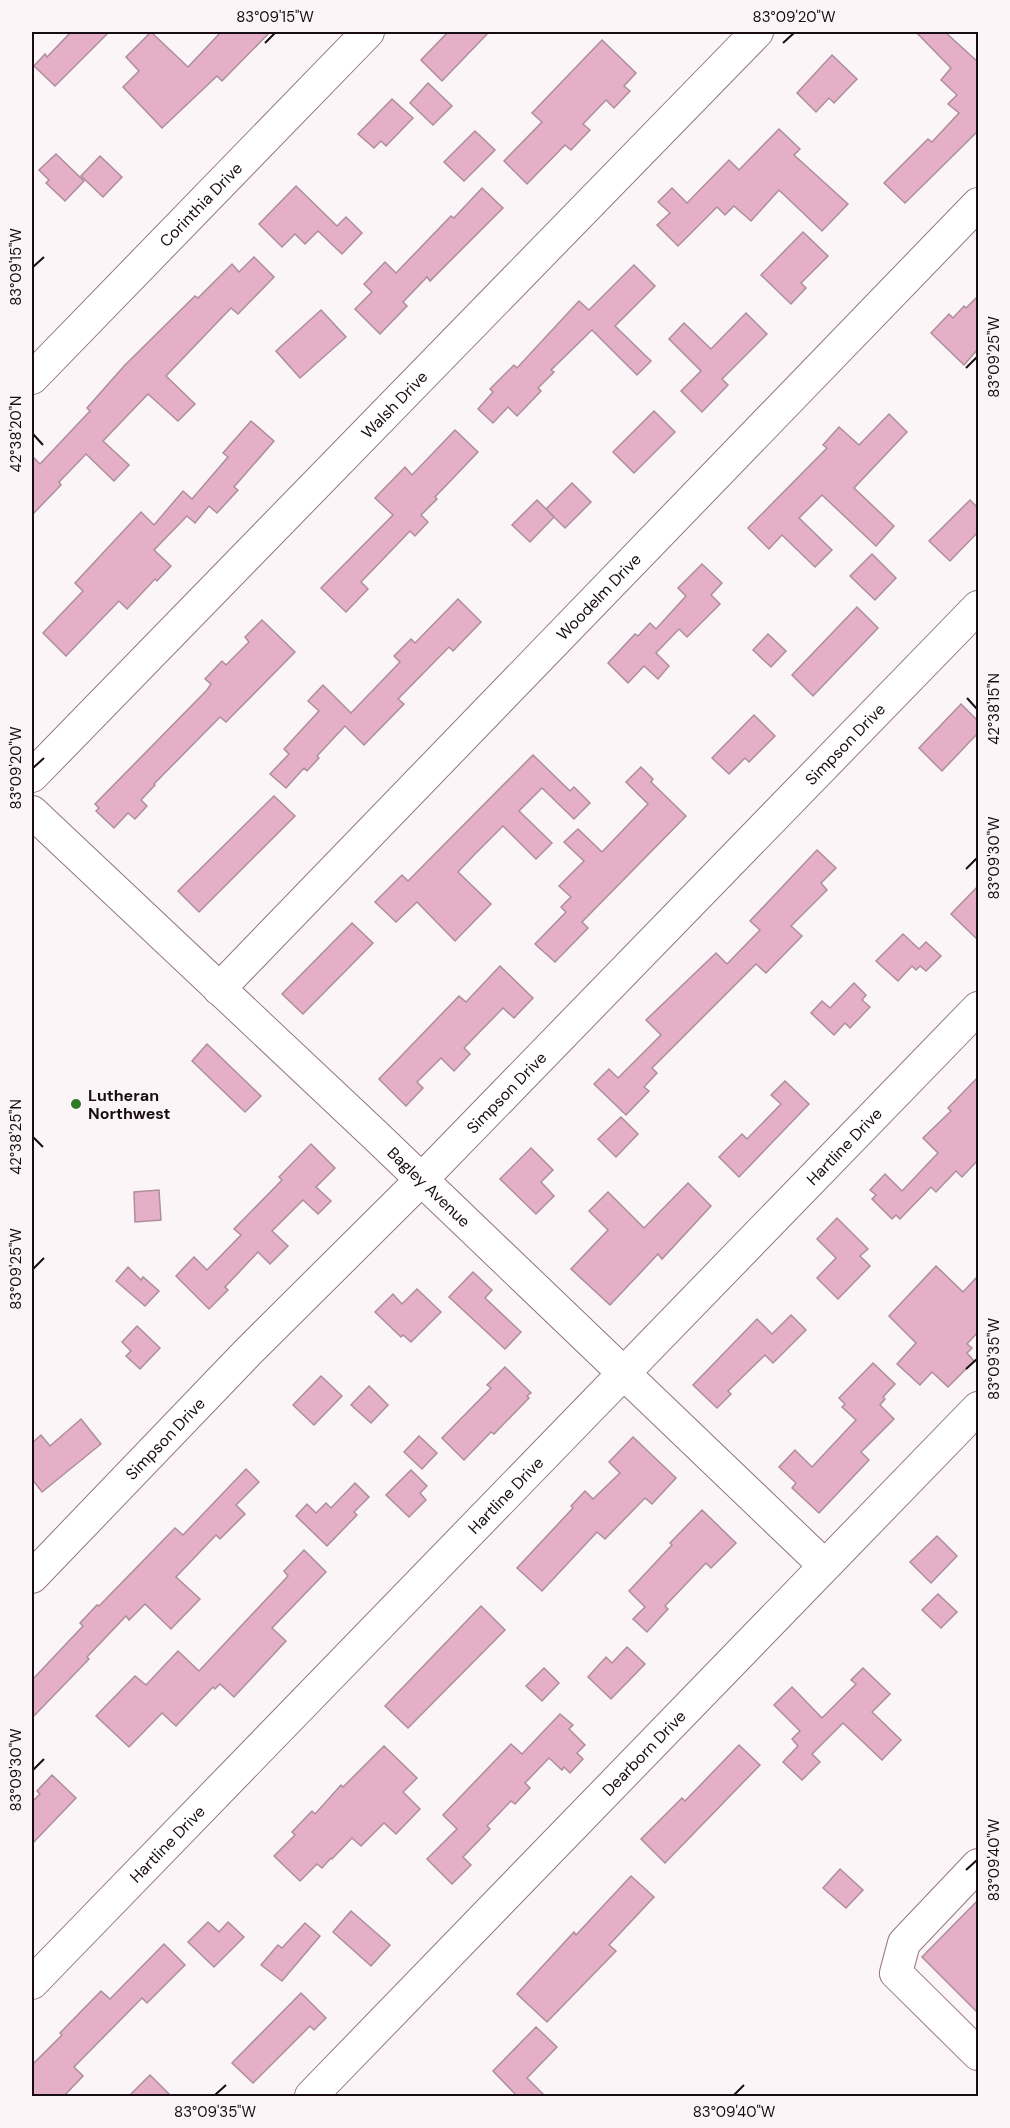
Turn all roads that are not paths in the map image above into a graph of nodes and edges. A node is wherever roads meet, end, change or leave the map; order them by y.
1 (368, 32) edge
2 (757, 32) edge
3 (978, 204) edge
4 (32, 378) edge
5 (978, 607) edge
6 (32, 776) edge
7 (32, 812) edge
8 (219, 989) junction
9 (978, 1008) edge
10 (422, 1179) junction
11 (624, 1373) junction
12 (978, 1408) edge
13 (825, 1565) junction
14 (32, 1577) edge
15 (978, 1865) edge
16 (32, 1983) edge
17 (978, 2054) edge
18 (311, 2097) edge

1 - 4 street, Corinthia Drive
2 - 6 street, Walsh Drive
3 - 8 street, Woodelm Drive
5 - 10 street, Simpson Drive
7 - 8 street, Bagley Avenue
8 - 10 street, Bagley Avenue
9 - 11 street, Hartline Drive
10 - 11 street, Bagley Avenue
10 - 14 street, Simpson Drive
11 - 13 street, Bagley Avenue
11 - 16 street, Hartline Drive
12 - 13 street, Dearborn Drive
13 - 18 street, Dearborn Drive
15 - 17 street

